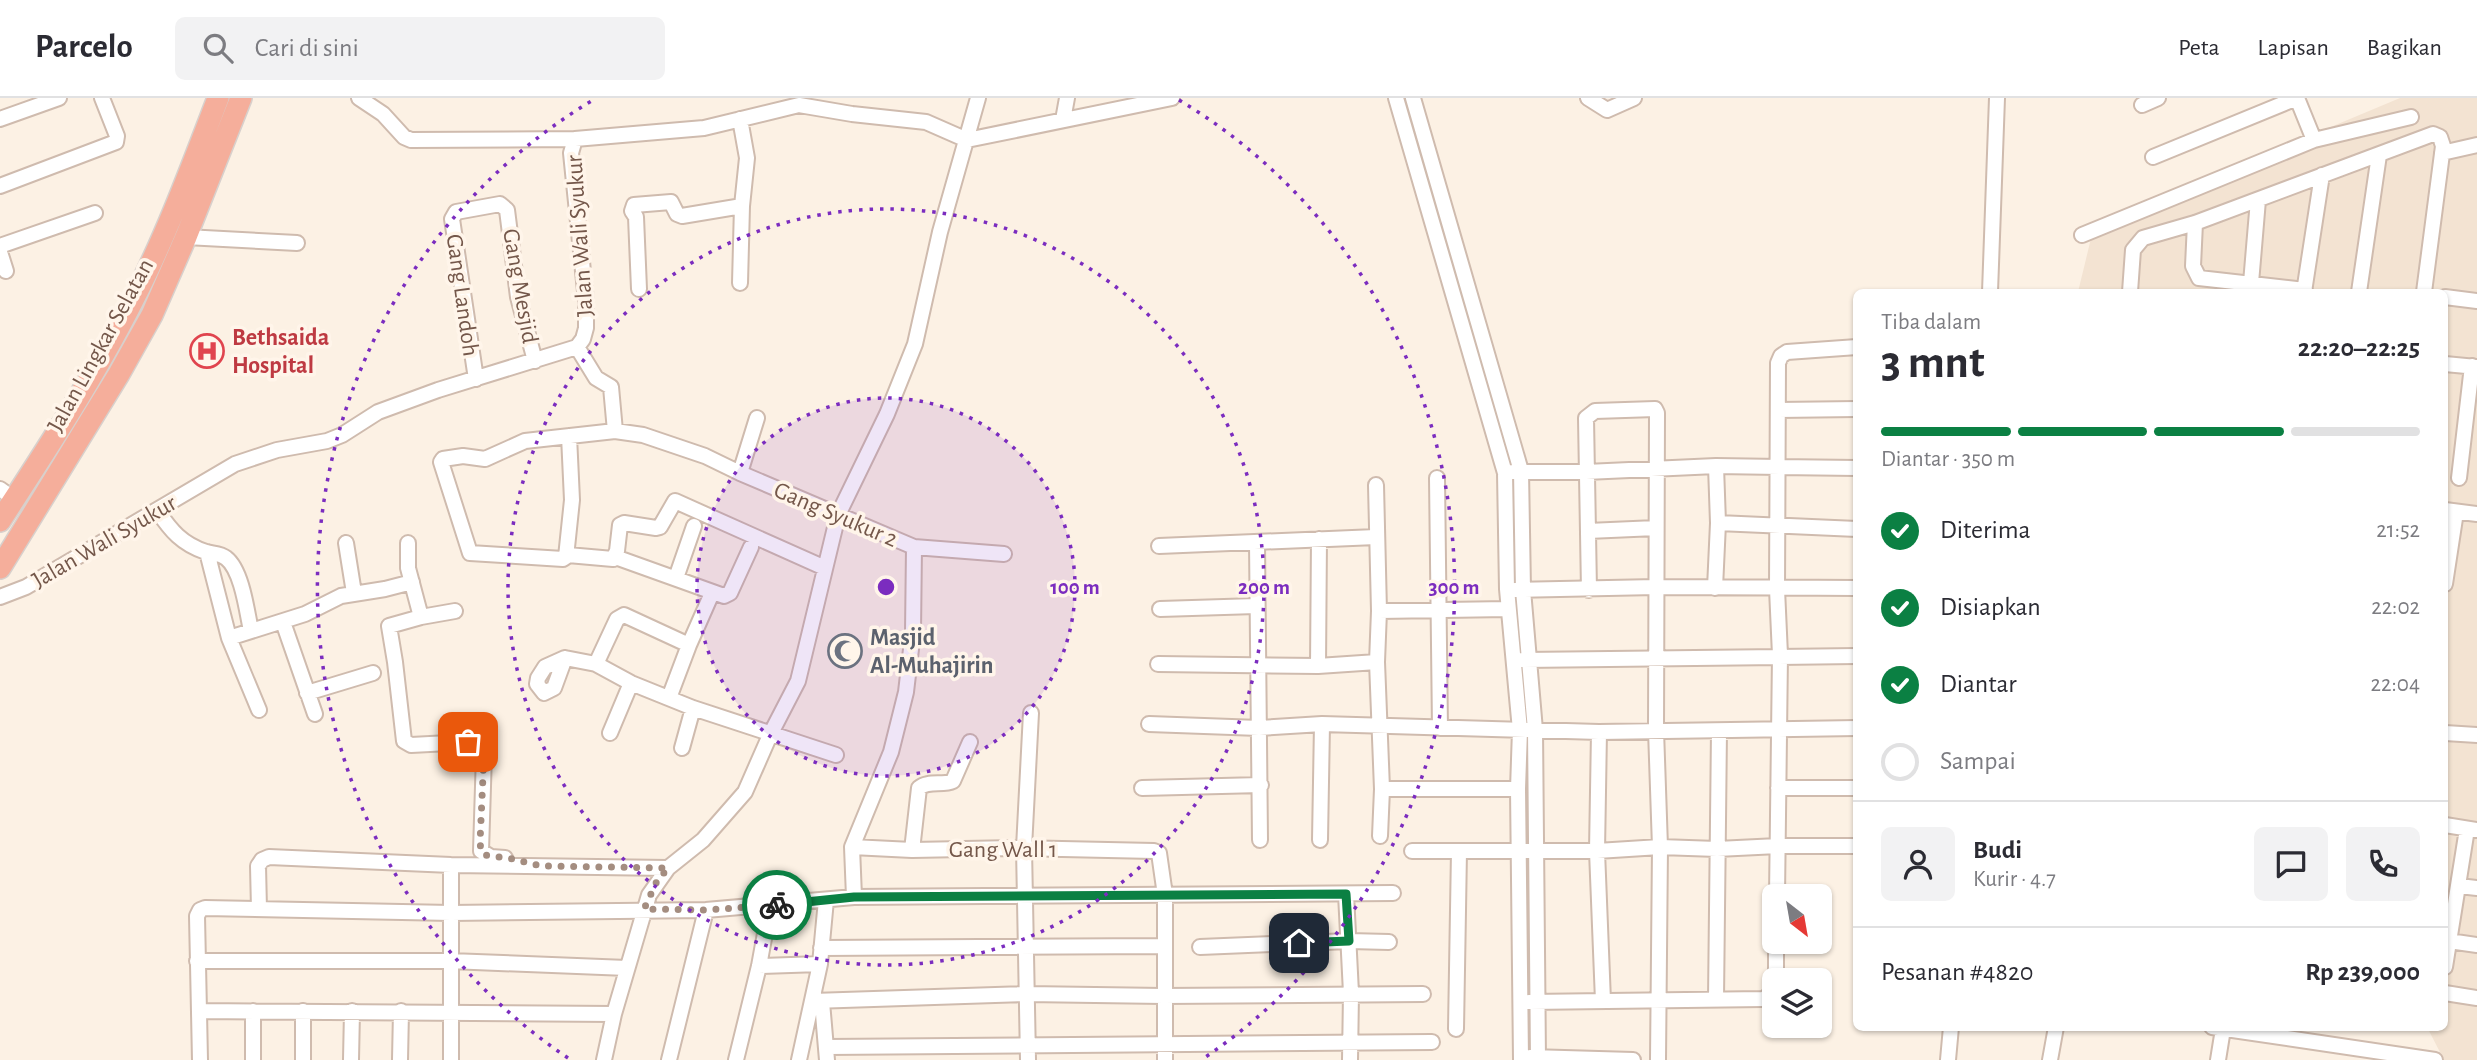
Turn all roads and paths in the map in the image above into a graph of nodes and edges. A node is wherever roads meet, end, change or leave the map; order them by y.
1 (59, 98) edge
2 (102, 98) edge
3 (218, 98) edge
4 (241, 98) edge
5 (359, 98) edge
6 (978, 98) edge
7 (1068, 98) edge
8 (1172, 98) edge
9 (1396, 98) edge
10 (1413, 98) edge
11 (1588, 98) edge
12 (1634, 98) edge
13 (1997, 98) edge
14 (2158, 98) edge
15 (2297, 98) edge
16 (2142, 105) dead end
17 (2411, 117) dead end
18 (0, 119) edge
19 (740, 119) junction
20 (1062, 120) junction
21 (575, 139) junction
22 (967, 140) junction
23 (2314, 140) junction
24 (2477, 145) edge
25 (2442, 153) junction
26 (2379, 155) junction
27 (2153, 157) dead end
28 (2322, 175) junction
29 (0, 186) edge
30 (194, 186) junction
31 (2258, 200) junction
32 (742, 206) junction
33 (507, 210) joint
34 (95, 213) dead end
35 (2195, 223) junction
36 (2082, 235) dead end
37 (186, 237) junction
38 (297, 243) dead end
39 (0, 246) edge
40 (0, 252) edge
41 (6, 271) dead end
42 (740, 283) dead end
43 (2251, 283) junction
44 (639, 289) dead end
45 (1990, 289) edge
46 (2130, 289) edge
47 (2291, 289) edge
48 (2304, 289) edge
49 (2359, 289) edge
50 (2424, 289) edge
51 (2448, 297) edge
52 (2477, 301) edge
53 (577, 347) junction
54 (1853, 347) edge
55 (535, 361) junction
56 (2448, 364) edge
57 (2474, 366) edge
58 (475, 379) junction
59 (1499, 391) junction
60 (1483, 396) junction
61 (1853, 409) edge
62 (1778, 410) junction
63 (757, 418) dead end
64 (615, 431) junction
65 (569, 436) junction
66 (1716, 466) junction
67 (1853, 468) edge
68 (1657, 469) junction
69 (1778, 469) junction
70 (1521, 471) junction
71 (1505, 472) junction
72 (1587, 472) junction
73 (740, 473) junction
74 (1437, 478) dead end
75 (2459, 478) dead end
76 (1376, 485) dead end
77 (7, 494) edge
78 (157, 510) junction
79 (2450, 511) edge
80 (2477, 514) edge
81 (838, 515) junction
82 (0, 521) edge
83 (1718, 523) junction
84 (694, 526) dead end
85 (1778, 527) junction
86 (1656, 528) junction
87 (1853, 529) edge
88 (1588, 531) junction
89 (1376, 537) junction
90 (1319, 539) junction
91 (2448, 540) edge
92 (408, 542) dead end
93 (346, 543) dead end
94 (1256, 543) junction
95 (1159, 546) dead end
96 (751, 547) dead end
97 (914, 547) junction
98 (207, 552) junction
99 (1004, 554) dead end
100 (568, 555) junction
101 (618, 558) dead end
102 (0, 568) edge
103 (825, 568) junction
104 (676, 578) junction
105 (412, 582) junction
106 (1656, 587) junction
107 (1715, 588) junction
108 (1853, 588) edge
109 (1507, 589) junction
110 (1777, 589) junction
111 (1523, 590) junction
112 (1589, 590) junction
113 (354, 593) junction
114 (712, 593) junction
115 (0, 597) edge
116 (1256, 606) junction
117 (1160, 608) dead end
118 (1508, 609) junction
119 (455, 611) dead end
120 (1380, 611) junction
121 (1438, 612) junction
122 (421, 617) junction
123 (283, 622) junction
124 (251, 631) junction
125 (229, 638) junction
126 (689, 645) junction
127 (1780, 655) junction
128 (1853, 656) edge
129 (1658, 657) junction
130 (565, 658) dead end
131 (1530, 659) junction
132 (1513, 660) junction
133 (1377, 662) junction
134 (596, 664) junction
135 (1158, 664) dead end
136 (1318, 666) junction
137 (1257, 667) junction
138 (373, 673) dead end
139 (631, 683) junction
140 (307, 693) junction
141 (669, 698) junction
142 (693, 708) junction
143 (259, 710) dead end
144 (1031, 713) dead end
145 (314, 715) dead end
146 (1149, 724) dead end
147 (1322, 724) junction
148 (1380, 726) junction
149 (1259, 728) junction
150 (1440, 728) junction
151 (1779, 728) junction
152 (1853, 728) edge
153 (1520, 730) junction
154 (1535, 730) junction
155 (1656, 730) junction
156 (1718, 731) junction
157 (1599, 732) junction
158 (610, 733) dead end
159 (2448, 733) edge
160 (2477, 734) edge
161 (770, 735) junction
162 (970, 742) dead end
163 (682, 748) dead end
164 (836, 755) dead end
165 (1261, 785) junction
166 (1142, 788) dead end
167 (1853, 788) edge
168 (1382, 789) junction
169 (1518, 789) junction
170 (1778, 789) junction
171 (2448, 826) edge
172 (2472, 830) edge
173 (1380, 835) dead end
174 (1260, 840) dead end
175 (1320, 840) dead end
176 (1778, 846) junction
177 (1853, 846) edge
178 (852, 847) junction
179 (1660, 847) junction
180 (1024, 848) junction
181 (1518, 849) junction
182 (1717, 849) junction
183 (912, 850) junction
184 (1536, 850) junction
185 (1412, 851) dead end
186 (1459, 851) junction
187 (1597, 851) junction
188 (451, 865) junction
189 (541, 866) junction
190 (668, 868) junction
191 (1777, 884) edge
192 (2459, 886) junction
193 (2477, 888) edge
194 (1393, 893) dead end
195 (1024, 894) junction
196 (1346, 894) junction
197 (1164, 895) junction
198 (854, 897) junction
199 (826, 900) junction
200 (770, 906) junction
201 (259, 909) junction
202 (644, 909) junction
203 (706, 910) junction
204 (452, 913) junction
205 (1349, 941) junction
206 (2449, 941) junction
207 (1389, 942) dead end
208 (2477, 945) edge
209 (1164, 946) junction
210 (1027, 947) junction
211 (1200, 947) dead end
212 (821, 948) junction
213 (2448, 948) edge
214 (197, 961) junction
215 (450, 961) junction
216 (820, 964) junction
217 (759, 966) junction
218 (626, 968) junction
219 (1351, 993) junction
220 (2448, 993) edge
221 (1027, 994) junction
222 (1423, 994) dead end
223 (1163, 996) junction
224 (2477, 998) edge
225 (1716, 999) junction
226 (1762, 999) edge
227 (1659, 1000) junction
228 (817, 1001) junction
229 (1538, 1001) junction
230 (1603, 1001) junction
231 (1520, 1002) junction
232 (199, 1011) junction
233 (253, 1011) junction
234 (303, 1011) junction
235 (352, 1011) junction
236 (401, 1011) junction
237 (451, 1012) junction
238 (614, 1014) junction
239 (1456, 1028) dead end
240 (1951, 1031) edge
241 (2055, 1031) edge
242 (2217, 1031) edge
243 (2267, 1031) edge
244 (2317, 1035) edge
245 (1349, 1041) junction
246 (1432, 1042) dead end
247 (1164, 1044) junction
248 (827, 1053) edge
249 (1028, 1053) edge
250 (2399, 1057) edge
251 (1521, 1058) edge
252 (1538, 1058) edge
253 (200, 1060) edge
254 (253, 1060) edge
255 (303, 1060) edge
256 (351, 1060) edge
257 (400, 1060) edge
258 (451, 1060) edge
259 (604, 1060) edge
260 (669, 1060) edge
261 (736, 1060) edge
262 (799, 1060) edge
263 (1165, 1060) edge
264 (1350, 1060) edge
265 (1599, 1060) edge
266 (1633, 1060) edge
267 (1658, 1060) edge
268 (1948, 1060) edge
269 (2050, 1060) edge
270 (2218, 1060) edge
271 (2435, 1060) edge

1 - 18 street
2 - 29 street
3 - 30 highway, Jalan Lingkar Selatan
4 - 30 highway, Jalan Lingkar Selatan
5 - 21 street
6 - 22 street
7 - 20 street
8 - 20 street
9 - 60 street
10 - 59 street
11 - 12 street
13 - 45 street
14 - 16 street
15 - 23 street
15 - 27 street
17 - 23 street
19 - 21 street, Jalan Wali Syukur
19 - 22 street, Jalan Wali Syukur
19 - 32 street
20 - 22 street
21 - 53 street, Jalan Wali Syukur
22 - 81 street
23 - 36 street
24 - 25 street
25 - 26 street
25 - 50 street
26 - 28 street
26 - 49 street
28 - 31 street
28 - 48 street
30 - 37 highway, Jalan Lingkar Selatan
30 - 77 highway, Jalan Lingkar Selatan
31 - 35 street
31 - 43 street
32 - 42 street
32 - 44 street
33 - 55 street, Gang Mesjid
33 - 58 street, Gang Landoh
34 - 39 street
35 - 43 street
35 - 46 street
37 - 38 street
37 - 102 highway, Jalan Lingkar Selatan
40 - 41 street
43 - 47 street
51 - 52 street
53 - 55 street, Jalan Wali Syukur
53 - 64 street
54 - 62 street
55 - 58 street, Jalan Wali Syukur
56 - 57 street
57 - 75 street
58 - 78 street, Jalan Wali Syukur
59 - 60 street
59 - 70 street
60 - 71 street
61 - 62 street
62 - 69 street
63 - 73 street
64 - 65 street, Gang Syukur 2
64 - 73 street, Gang Syukur 2
65 - 100 street
65 - 100 street, Gang Syukur 2
66 - 68 street
66 - 69 street
66 - 83 street
67 - 69 street
68 - 72 street
68 - 72 street
68 - 86 street
69 - 85 street
70 - 71 street
70 - 72 street
70 - 111 street
71 - 109 street
72 - 88 street
73 - 81 street, Gang Syukur 2
74 - 121 street
76 - 89 street
77 - 82 highway, Jalan Lingkar Selatan
78 - 98 street
78 - 115 street, Jalan Wali Syukur
79 - 80 street
79 - 91 street
81 - 97 street, Gang Syukur 2
81 - 103 street
83 - 85 street
83 - 107 street
84 - 104 street
85 - 87 street
85 - 110 street
86 - 88 street
86 - 106 street
88 - 112 street
89 - 90 street
89 - 120 street
90 - 94 street
90 - 136 street
92 - 105 street
93 - 113 street
94 - 95 street
94 - 116 street
96 - 114 street
97 - 99 street
97 - 178 street, Gang Syukur 2
98 - 124 street
98 - 125 street
100 - 103 street
101 - 104 street
103 - 161 street
104 - 114 street
105 - 113 street
105 - 122 street
106 - 107 street
106 - 112 street
106 - 129 street
107 - 110 street
108 - 110 street
109 - 111 street
109 - 118 street
110 - 127 street
111 - 112 street
111 - 131 street
113 - 123 street
114 - 126 street
116 - 117 street
116 - 137 street
118 - 121 street
118 - 132 street
119 - 122 street
120 - 121 street
120 - 133 street
121 - 150 street
122 - 189 street
123 - 124 street
123 - 140 street
124 - 125 street
125 - 143 street
126 - 134 street
126 - 141 street
127 - 128 street
127 - 129 street
127 - 151 street
129 - 131 street
129 - 155 street
130 - 134 street
131 - 132 street
131 - 154 street
132 - 153 street
133 - 136 street
133 - 148 street
134 - 139 street
135 - 137 street
136 - 137 street
137 - 149 street
138 - 140 street
139 - 141 street
139 - 158 street
140 - 145 street
141 - 142 street
142 - 161 street
142 - 163 street
144 - 180 street
146 - 149 street
147 - 148 street
147 - 149 street
147 - 175 street
148 - 150 street
148 - 168 street
149 - 165 street
150 - 153 street
151 - 152 street
151 - 156 street
151 - 170 street
153 - 154 street
153 - 169 street
154 - 157 street
154 - 184 street
155 - 156 street
155 - 157 street
155 - 179 street
156 - 182 street
157 - 187 street
159 - 160 street
161 - 164 street
161 - 190 street
162 - 183 street
165 - 166 street
165 - 174 street
167 - 170 street
168 - 169 street
168 - 173 street
169 - 181 street
170 - 176 street
171 - 172 street
172 - 192 street
176 - 177 street
176 - 182 street
176 - 191 street
178 - 183 street, Gang Wall 1
178 - 198 street, Gang Syukur 2
179 - 182 street
179 - 187 street
179 - 227 street
180 - 183 street, Gang Wall 1
180 - 195 street
180 - 197 street, Gang Wall 1
181 - 184 street
181 - 186 street
181 - 231 street
182 - 225 street
184 - 187 street
184 - 229 street
185 - 186 street
186 - 239 street
187 - 230 street
188 - 189 street
188 - 201 street
188 - 204 street
189 - 190 street
190 - 202 street
192 - 193 street
192 - 206 street
194 - 196 street
195 - 197 street
195 - 198 street
195 - 210 street
196 - 197 street
196 - 205 street
197 - 209 street
198 - 199 street
199 - 200 street
199 - 212 street
200 - 203 street
200 - 217 street
201 - 204 street
201 - 214 street
202 - 203 street
202 - 204 street
202 - 218 street
203 - 260 street
204 - 215 street
205 - 207 street
205 - 211 street
205 - 219 street
206 - 208 street
206 - 213 street
209 - 210 street
209 - 223 street
210 - 212 street
210 - 221 street
212 - 216 street
214 - 215 street
214 - 232 street
215 - 218 street
215 - 237 street
216 - 217 street
216 - 228 street
217 - 261 street
218 - 238 street
219 - 222 street
219 - 223 street
219 - 245 street
220 - 224 street
221 - 223 street
221 - 228 street
221 - 249 street
223 - 247 street
225 - 226 street
225 - 227 street
227 - 230 street
227 - 267 street
228 - 248 street
228 - 262 street
229 - 230 street
229 - 231 street
229 - 252 street
231 - 251 street
232 - 233 street
232 - 253 street
233 - 234 street
233 - 254 street
234 - 235 street
234 - 255 street
235 - 236 street
235 - 256 street
236 - 237 street
236 - 257 street
237 - 238 street
237 - 258 street
238 - 259 street
240 - 268 street
241 - 269 street
242 - 270 street
243 - 244 street
244 - 250 street
245 - 246 street
245 - 247 street
245 - 264 street
247 - 249 street
247 - 263 street
248 - 249 street
250 - 271 street
251 - 252 street
252 - 265 street
265 - 266 street

